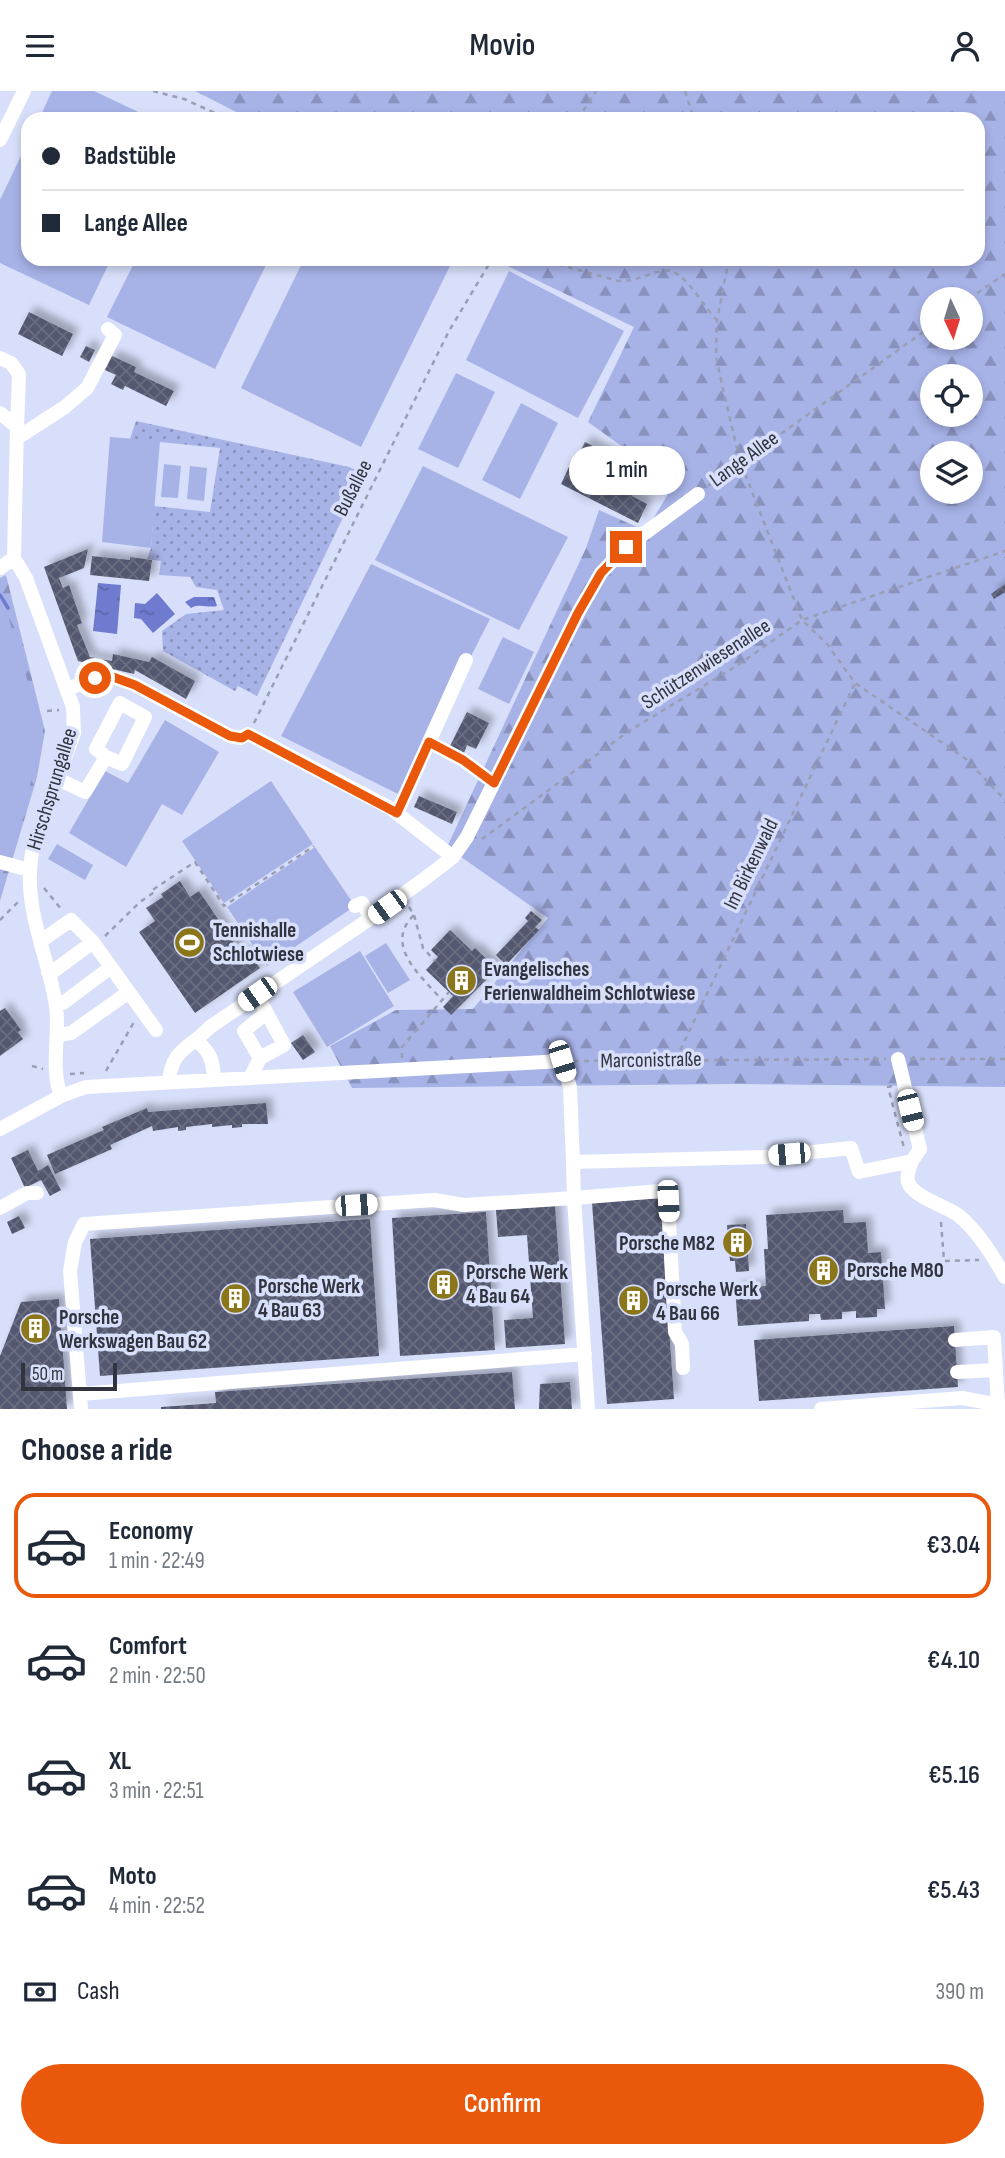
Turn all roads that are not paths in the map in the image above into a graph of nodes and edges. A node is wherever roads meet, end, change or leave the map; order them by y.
1 (24, 91) edge
2 (2, 131) edge
3 (108, 329) dead end
4 (0, 358) edge
5 (0, 413) edge
6 (17, 433) junction
7 (698, 493) road end
8 (7, 558) edge
9 (0, 568) edge
10 (466, 660) dead end
11 (68, 689) junction
12 (429, 742) junction
13 (106, 757) dead end
14 (58, 779) junction
15 (494, 783) junction
16 (397, 813) junction
17 (453, 857) junction
18 (0, 862) edge
19 (29, 870) junction
20 (355, 906) dead end
21 (370, 918) junction
22 (41, 941) junction
23 (95, 944) junction
24 (111, 967) junction
25 (48, 972) junction
26 (129, 992) junction
27 (56, 1005) junction
28 (156, 1030) dead end
29 (58, 1035) junction
30 (197, 1041) junction
31 (261, 1058) junction
32 (898, 1059) road end
33 (251, 1076) junction
34 (214, 1079) junction
35 (169, 1081) junction
36 (61, 1096) junction
37 (0, 1129) edge
38 (909, 1161) junction
39 (573, 1162) junction
40 (37, 1193) dead end
41 (574, 1198) junction
42 (0, 1207) edge
43 (1005, 1277) edge
44 (955, 1340) dead end
45 (585, 1355) junction
46 (683, 1368) dead end
47 (996, 1370) junction
48 (957, 1372) dead end
49 (80, 1402) edge
50 (1002, 1406) edge
51 (588, 1409) edge
52 (821, 1409) edge

1 - 2 street
3 - 6 street
4 - 6 street, Hirschsprungallee
5 - 6 street
6 - 8 street, Hirschsprungallee
7 - 15 street, Lange Allee
8 - 9 street
8 - 11 street, Hirschsprungallee
10 - 12 street
11 - 14 street, Hirschsprungallee
11 - 16 street
12 - 15 street
12 - 16 street
13 - 14 street
14 - 19 street, Hirschsprungallee
15 - 17 street, Lange Allee
16 - 17 street
17 - 21 street, Lange Allee
18 - 19 street
19 - 22 street, Hirschsprungallee
20 - 21 street
21 - 30 street, Lange Allee
22 - 23 street
22 - 25 street, Hirschsprungallee
23 - 24 street
23 - 25 street
24 - 26 street
24 - 27 street
25 - 27 street, Hirschsprungallee
26 - 28 street
26 - 29 street
27 - 29 street, Hirschsprungallee
29 - 36 street, Hirschsprungallee
30 - 34 street
30 - 35 street
31 - 31 street
31 - 33 street
32 - 38 street
33 - 34 street
33 - 39 street
34 - 35 street
35 - 36 street
36 - 37 street
38 - 39 street
38 - 43 street
39 - 41 street
40 - 42 street
41 - 45 street
41 - 46 street
41 - 49 street
44 - 47 street
45 - 49 street
45 - 51 street
47 - 48 street
47 - 50 street
50 - 52 street

